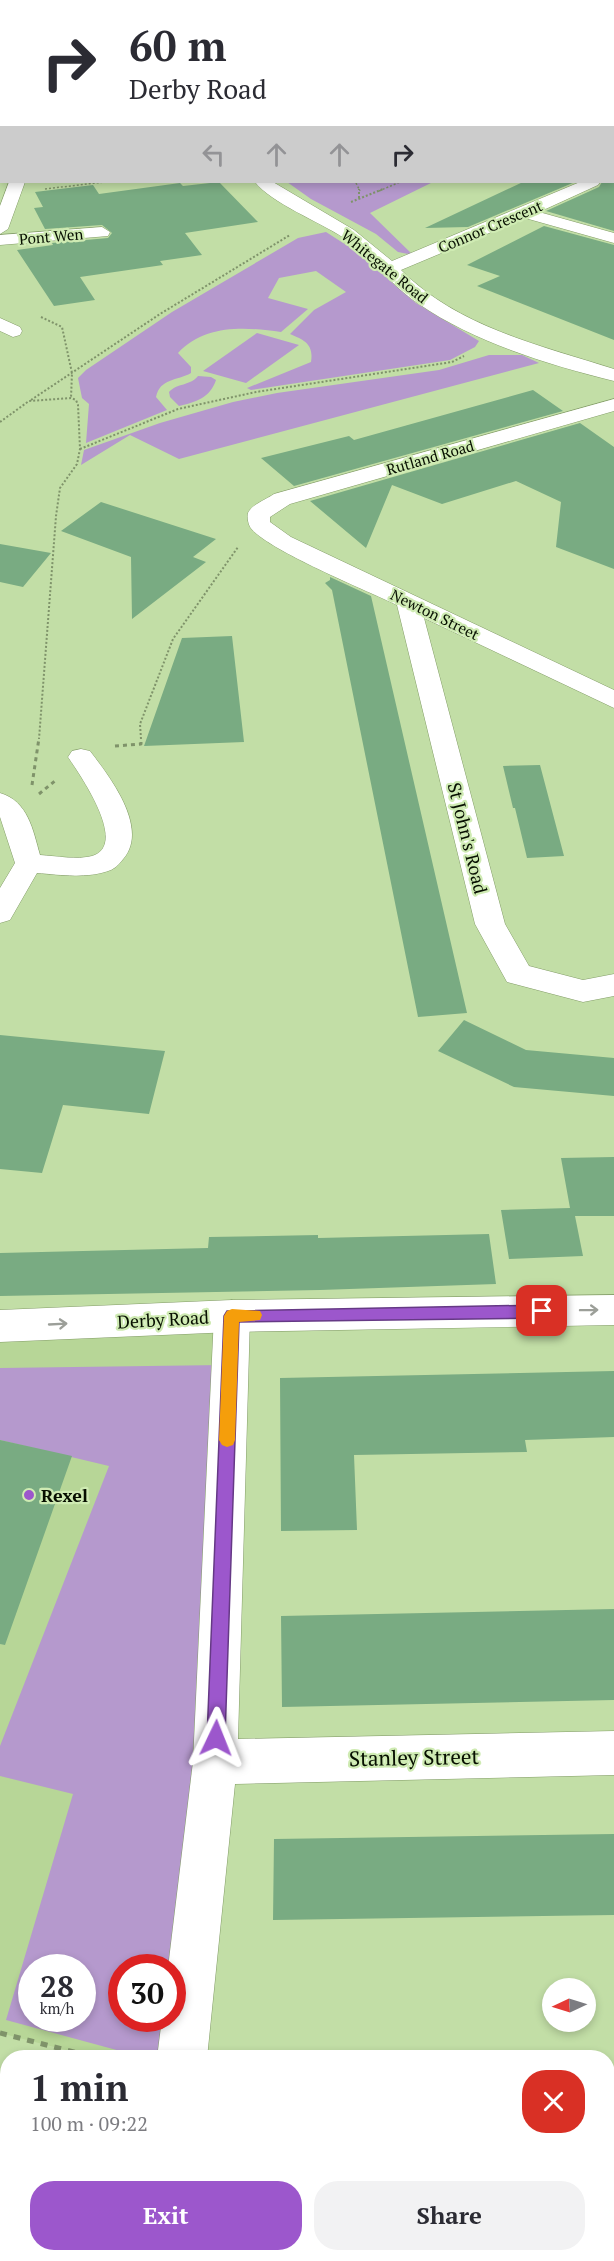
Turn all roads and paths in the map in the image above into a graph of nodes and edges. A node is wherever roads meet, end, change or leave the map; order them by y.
1 (86, 183) edge
2 (264, 183) edge
3 (356, 183) dead end
4 (397, 183) edge
5 (590, 183) edge
6 (14, 187) edge
7 (358, 198) junction
8 (349, 202) dead end
9 (524, 213) junction
10 (0, 229) edge
11 (102, 232) dead end
12 (292, 234) dead end
13 (614, 238) edge
14 (0, 240) edge
15 (388, 269) junction
16 (41, 317) dead end
17 (497, 338) junction
18 (72, 373) junction
19 (614, 375) edge
20 (71, 398) junction
21 (29, 401) junction
22 (614, 405) edge
23 (0, 422) edge
24 (80, 449) junction
25 (259, 524) junction
26 (407, 600) junction
27 (614, 700) edge
28 (81, 757) junction
29 (15, 807) edge
30 (29, 863) junction
31 (0, 913) edge
32 (614, 985) edge
33 (614, 1310) edge
34 (232, 1316) junction
35 (0, 1326) edge
36 (614, 1753) edge
37 (215, 1762) junction
38 (0, 2033) edge
39 (66, 2050) edge
40 (183, 2050) edge

1 - 6 path
2 - 15 street, Whitegate Road
3 - 7 path
4 - 7 path
5 - 9 street, Connor Crescent
6 - 10 street, Pont Wen
7 - 8 path
9 - 13 street
9 - 15 street, Connor Crescent
11 - 14 street, Pont Wen
12 - 18 path
15 - 17 street, Whitegate Road
16 - 18 path
17 - 19 street, Whitegate Road
17 - 24 path
18 - 20 path
18 - 21 path
20 - 21 path
20 - 24 path
21 - 23 path
22 - 25 street, Rutland Road
24 - 29 path
25 - 26 street, Newton Street
25 - 28 path
26 - 27 street, Newton Street
26 - 32 street, St John's Road
28 - 29 path
28 - 30 street
29 - 30 street
30 - 31 street
34 -> 33 street, Derby Road
35 -> 34 street, Derby Road
34 - 37 street
36 - 37 street, Stanley Street
37 - 40 street
38 - 39 path

